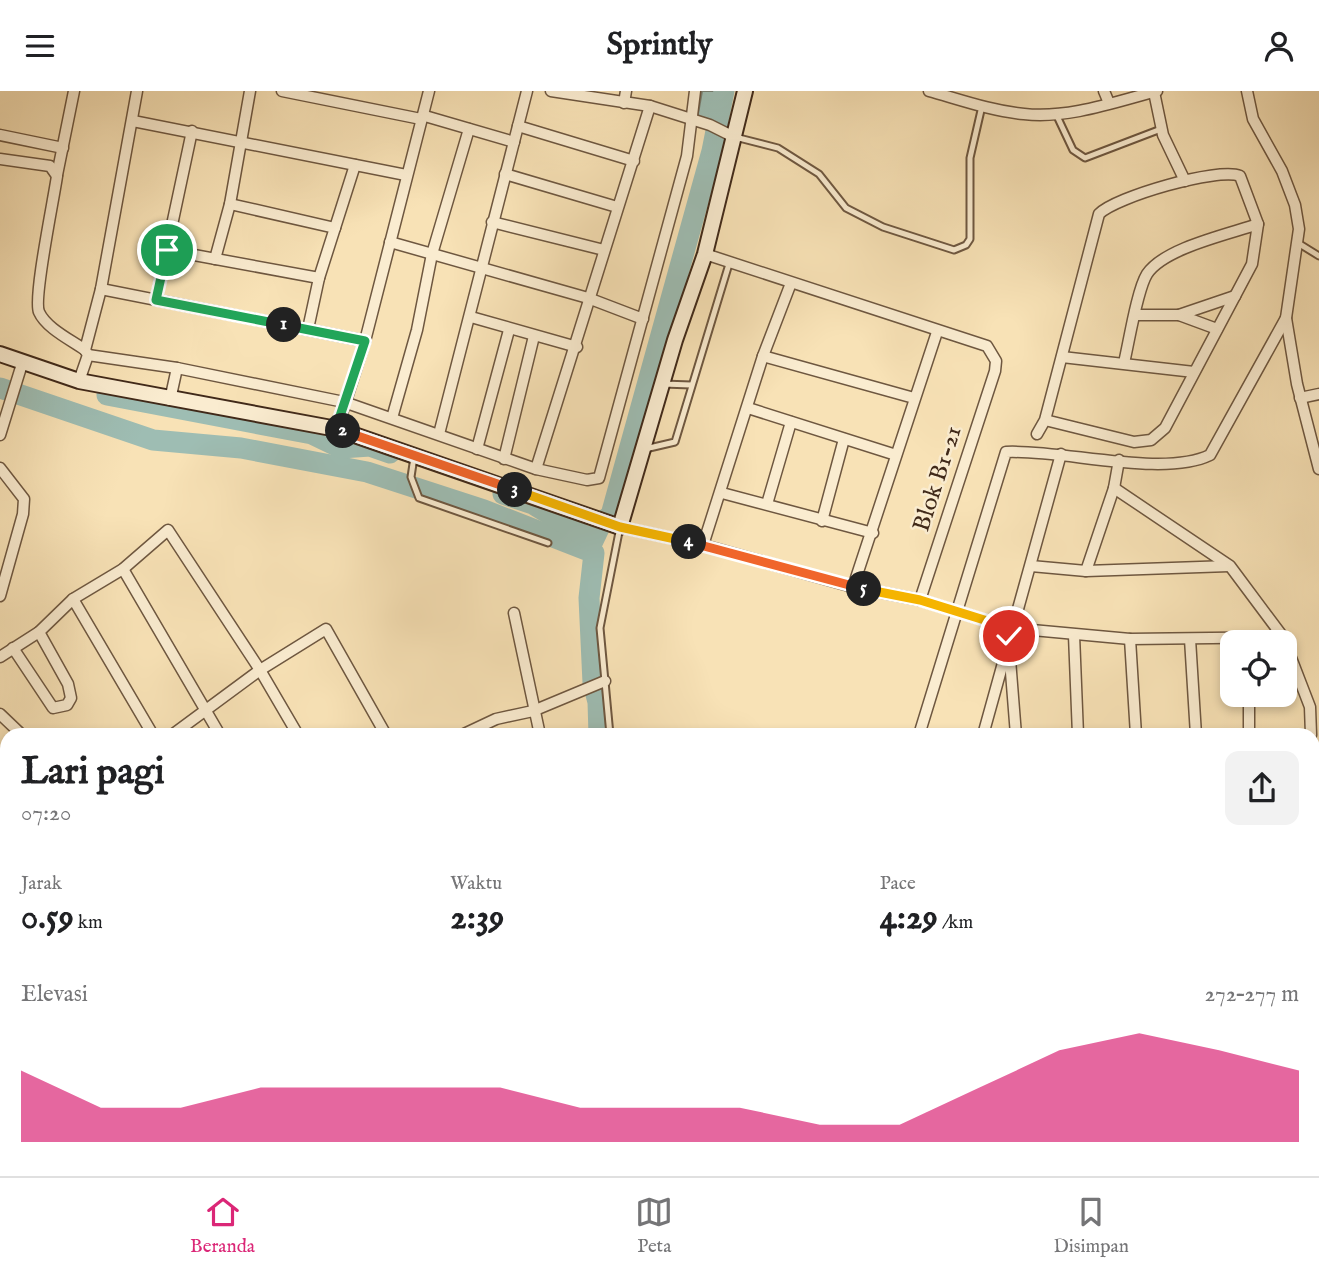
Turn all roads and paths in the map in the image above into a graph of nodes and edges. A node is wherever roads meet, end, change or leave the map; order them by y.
1 (74, 91) edge
2 (137, 91) edge
3 (250, 91) edge
4 (282, 91) edge
5 (429, 91) edge
6 (527, 91) edge
7 (551, 91) edge
8 (626, 91) edge
9 (695, 91) edge
10 (745, 91) edge
11 (929, 91) edge
12 (1104, 91) edge
13 (1156, 91) edge
14 (1247, 91) edge
15 (624, 103) junction
16 (1109, 103) junction
17 (650, 106) junction
18 (982, 107) junction
19 (1056, 114) junction
20 (423, 118) junction
21 (690, 119) junction
22 (133, 121) junction
23 (518, 126) junction
24 (469, 129) junction
25 (1161, 129) junction
26 (192, 131) junction
27 (0, 135) edge
28 (730, 135) junction
29 (241, 142) junction
30 (514, 142) junction
31 (63, 148) junction
32 (0, 159) edge
33 (634, 161) junction
34 (355, 165) junction
35 (505, 174) junction
36 (407, 175) junction
37 (57, 176) junction
38 (1185, 181) junction
39 (230, 204) junction
40 (617, 207) junction
41 (492, 222) junction
42 (1258, 224) junction
43 (335, 228) junction
44 (390, 242) junction
45 (1297, 242) junction
46 (167, 250) junction
47 (604, 250) junction
48 (432, 254) junction
49 (705, 254) junction
50 (1319, 256) edge
51 (215, 259) junction
52 (729, 264) junction
53 (482, 268) junction
54 (319, 278) junction
55 (791, 283) junction
56 (101, 289) junction
57 (1235, 296) junction
58 (588, 298) junction
59 (156, 300) junction
60 (1136, 315) junction
61 (1179, 315) junction
62 (471, 317) junction
63 (1286, 317) junction
64 (643, 319) junction
65 (308, 329) junction
66 (1217, 329) junction
67 (509, 330) junction
68 (937, 332) junction
69 (534, 336) junction
70 (365, 341) junction
71 (577, 347) junction
72 (87, 352) junction
73 (0, 354) edge
74 (763, 356) junction
75 (1062, 357) junction
76 (1124, 363) junction
77 (20, 369) junction
78 (177, 371) junction
79 (1194, 372) junction
80 (79, 381) junction
81 (662, 384) junction
82 (691, 386) junction
83 (1319, 394) edge
84 (171, 396) junction
85 (914, 398) junction
86 (1300, 398) junction
87 (343, 404) junction
88 (748, 408) junction
89 (392, 418) junction
90 (1045, 419) junction
91 (791, 422) junction
92 (338, 424) junction
93 (439, 434) junction
94 (1037, 434) dead end
95 (0, 435) edge
96 (844, 439) junction
97 (477, 449) junction
98 (643, 449) junction
99 (415, 454) junction
100 (1061, 454) junction
101 (896, 456) junction
102 (504, 459) junction
103 (1119, 460) junction
104 (0, 468) edge
105 (1319, 469) edge
106 (536, 470) junction
107 (1114, 488) junction
108 (722, 493) junction
109 (767, 504) junction
110 (822, 521) junction
111 (620, 527) junction
112 (873, 533) junction
113 (548, 543) dead end
114 (704, 545) junction
115 (1031, 566) junction
116 (1230, 566) junction
117 (123, 569) junction
118 (1086, 571) junction
119 (853, 587) junction
120 (0, 596) edge
121 (73, 599) junction
122 (920, 600) junction
123 (955, 611) junction
124 (514, 613) dead end
125 (1278, 630) edge
126 (39, 632) junction
127 (1009, 632) junction
128 (1074, 635) junction
129 (1130, 639) junction
130 (1190, 639) junction
131 (1220, 640) edge
132 (13, 648) junction
133 (0, 657) edge
134 (260, 670) junction
135 (1297, 673) edge
136 (601, 682) junction
137 (1249, 707) edge
138 (206, 711) junction
139 (533, 711) junction
140 (0, 714) edge
141 (15, 728) edge
142 (149, 728) edge
143 (182, 728) edge
144 (216, 728) edge
145 (294, 728) edge
146 (382, 728) edge
147 (477, 728) edge
148 (538, 728) edge
149 (609, 728) edge
150 (921, 728) edge
151 (985, 728) edge
152 (1016, 728) edge
153 (1078, 728) edge
154 (1136, 728) edge
155 (1196, 728) edge
156 (1249, 728) edge
157 (1311, 728) edge

1 - 31 street
2 - 22 street
3 - 29 street
4 - 20 street
5 - 20 street
6 - 23 street
7 - 15 street
8 - 15 street
9 - 21 street
10 - 28 street
11 - 18 street
12 - 16 street
13 - 16 street
13 - 25 street
14 - 45 street
15 - 17 street
16 - 19 street
17 - 21 street
17 - 33 street
18 - 19 street
18 - 28 lane
19 - 25 lane
20 - 24 street
20 - 36 street
21 - 28 street
21 - 64 street
22 - 26 street
22 - 56 street
23 - 30 street
23 - 33 street
24 - 30 street
24 - 48 street
25 - 38 street
26 - 29 street
26 - 46 street
27 - 31 street
28 - 49 street
29 - 34 street
29 - 39 street
30 - 35 street
31 - 37 street
32 - 37 street
33 - 40 street
34 - 36 street
34 - 43 street
35 - 40 street
35 - 41 street
36 - 44 street
37 - 72 street
38 - 42 street
38 - 75 street
39 - 43 street
39 - 51 street
40 - 47 street
41 - 47 street
41 - 53 street
42 - 57 street
42 - 60 street
43 - 54 street
44 - 48 street
44 - 70 street
45 - 50 lane
45 - 63 street
46 - 51 street
46 - 59 street
47 - 58 street
48 - 53 street
48 - 89 street
49 - 52 street
49 - 81 street
51 - 54 street
52 - 55 street
52 - 82 lane
53 - 58 street
53 - 62 street
54 - 65 street
55 - 68 street
55 - 74 street
56 - 59 street
56 - 72 street
57 - 61 street
57 - 66 street
58 - 64 street
58 - 71 street
59 - 65 street
60 - 61 street
60 - 76 street
61 - 66 street
62 - 67 street
62 - 93 street
63 - 86 street
63 - 103 street
64 - 106 street
65 - 70 street
66 - 79 street
67 - 69 street
67 - 97 street
68 - 85 street
68 - 122 street, Blok B1-21
69 - 71 street
69 - 102 street
70 - 87 street
71 - 106 street
72 - 78 street
72 - 80 street
73 - 77 street
74 - 85 street
74 - 88 street
75 - 76 street
75 - 90 street
76 - 79 street
77 - 80 street
77 - 95 street
78 - 84 street
78 - 87 street
79 - 90 street
80 - 84 street
81 - 82 lane
81 - 98 street
82 - 98 lane
83 - 86 street
84 - 92 street
85 - 101 street
86 - 105 street
87 - 89 street
87 - 92 street
88 - 91 street
88 - 108 street
89 - 93 street
90 - 94 street
91 - 96 street
91 - 109 street
92 - 99 street
93 - 97 street
96 - 101 street
96 - 110 street
97 - 102 street
98 - 111 street
99 - 111 street
99 - 113 lane
100 - 103 street
100 - 115 street
100 - 123 street
101 - 112 street
102 - 106 street
103 - 107 street
104 - 120 street
107 - 116 street
107 - 118 street
108 - 109 street
108 - 114 street
109 - 110 street
110 - 112 street
111 - 114 street
111 - 136 lane
112 - 119 street
114 - 119 street
115 - 118 street
115 - 127 street
116 - 118 street
116 - 125 street
117 - 121 street
117 - 134 street
117 - 138 street
119 - 122 street
121 - 126 street
121 - 142 street
122 - 123 street
123 - 127 street
123 - 150 street
124 - 139 street
126 - 132 street
126 - 132 street
127 - 128 street
127 - 151 street
127 - 152 street
128 - 129 street
128 - 153 street
129 - 130 street
129 - 154 street
130 - 131 street
130 - 155 street
132 - 133 street
134 - 138 street
134 - 145 street
134 - 146 street
135 - 157 street
136 - 139 street
136 - 149 lane
137 - 156 street
138 - 143 street
138 - 144 street
139 - 147 street
139 - 148 street
140 - 141 street

